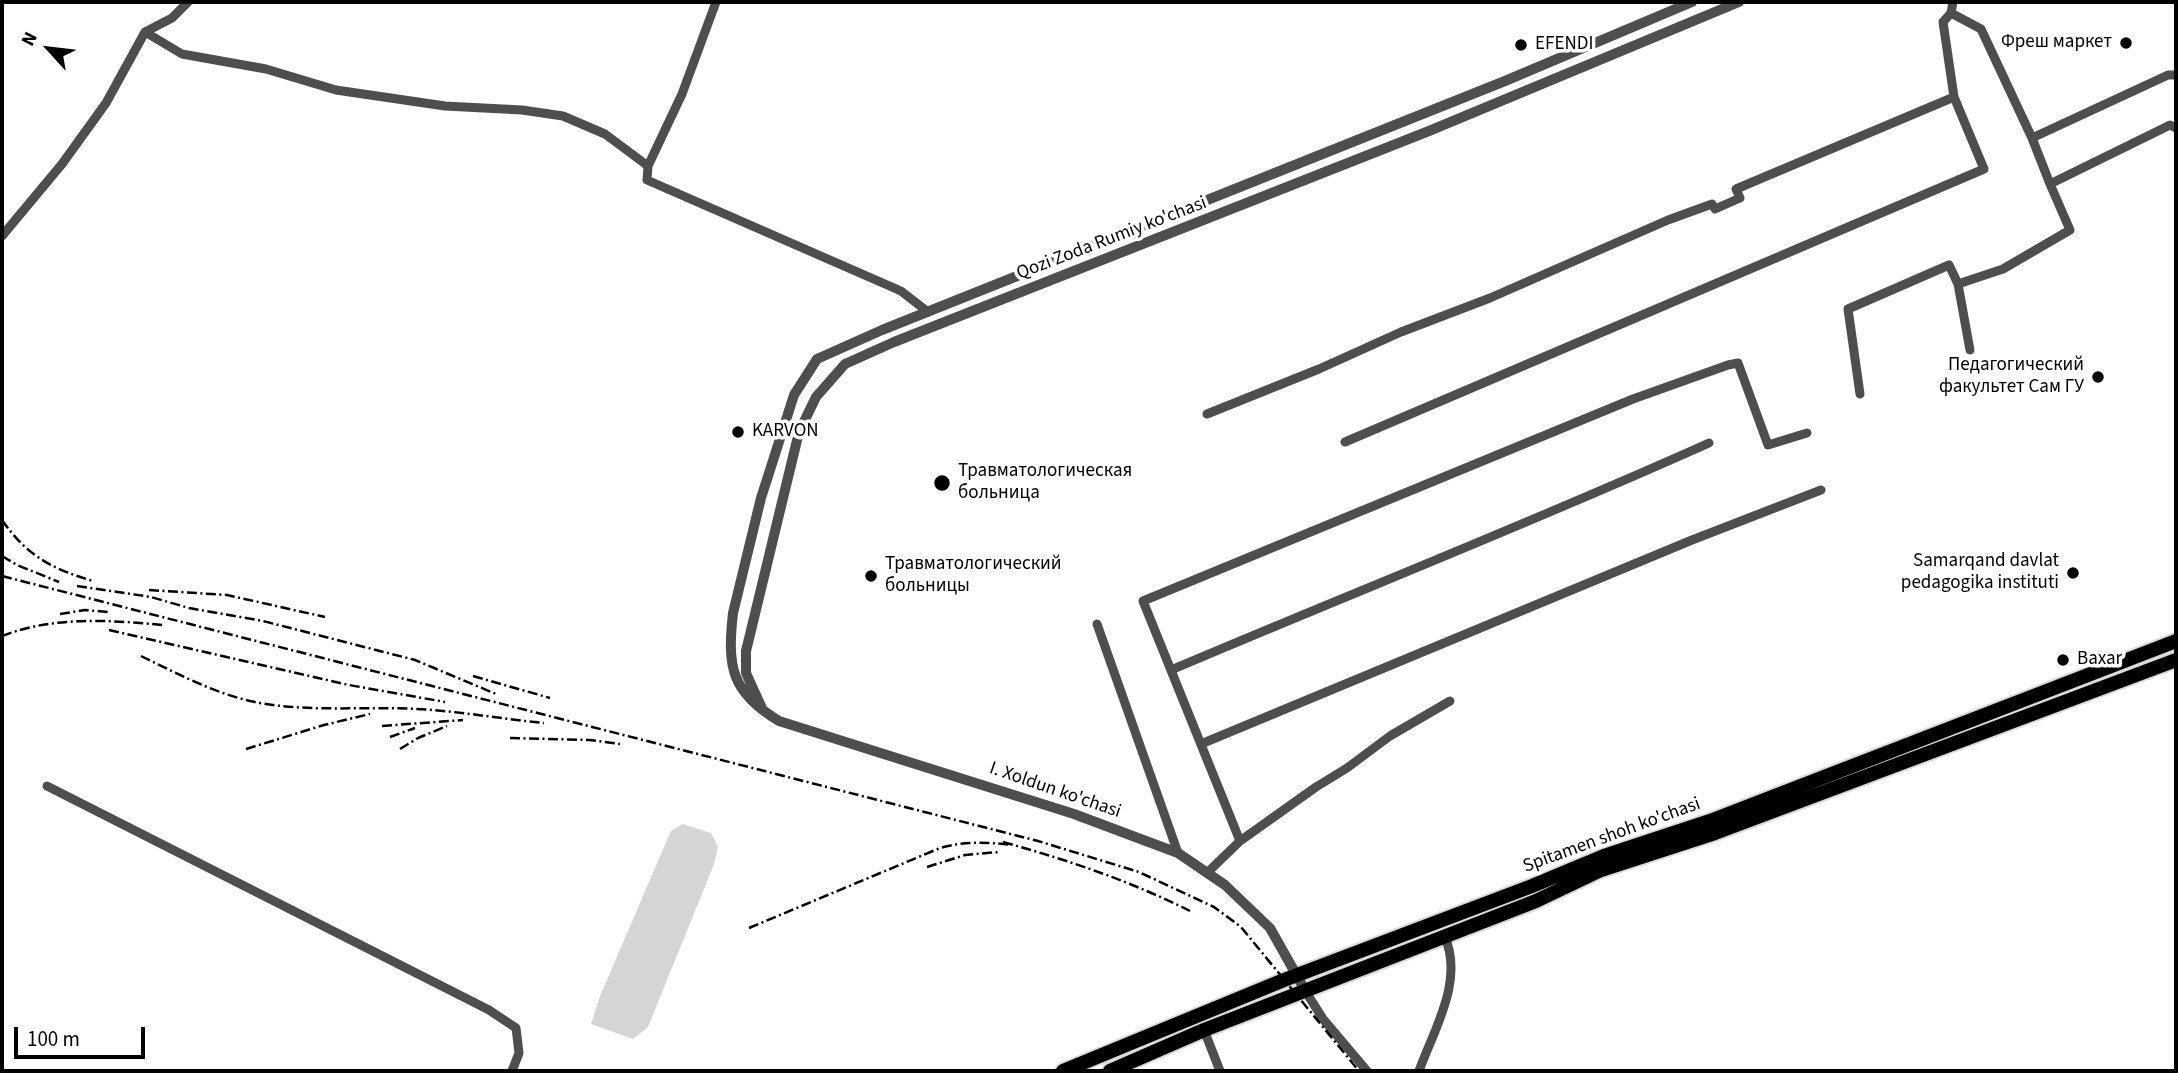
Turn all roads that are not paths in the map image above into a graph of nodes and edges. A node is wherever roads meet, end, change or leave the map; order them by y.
1 (188, 2) edge
2 (716, 2) edge
3 (1692, 2) edge
4 (1739, 2) edge
5 (1953, 2) edge
6 (1951, 13) junction
7 (145, 32) junction
8 (2176, 75) edge
9 (1954, 97) junction
10 (2176, 128) edge
11 (2032, 138) junction
12 (648, 166) junction
13 (2050, 184) junction
14 (2, 236) edge
15 (1958, 284) junction
16 (928, 312) junction
17 (1970, 350) dead end
18 (1860, 394) dead end
19 (1207, 414) dead end
20 (1807, 433) dead end
21 (1345, 442) dead end
22 (1709, 443) dead end
23 (1821, 490) dead end
24 (1097, 624) dead end
25 (2176, 641) edge
26 (2176, 660) edge
27 (1171, 670) junction
28 (744, 695) joint
29 (1450, 701) dead end
30 (767, 714) junction
31 (1201, 744) junction
32 (47, 786) dead end
33 (1240, 841) junction
34 (1178, 853) junction
35 (1208, 872) junction
36 (1444, 935) junction
37 (1298, 975) junction
38 (1306, 992) junction
39 (1204, 1030) junction
40 (512, 1071) edge
41 (1063, 1071) edge
42 (1110, 1071) edge
43 (1220, 1071) edge
44 (1367, 1071) edge
45 (1419, 1071) edge

1 - 7 street
2 - 12 street
3 - 16 street, Qozi Zoda Rumiy ko'chasi
4 - 30 street, Qozi Zoda Rumiy ko'chasi
5 - 6 street
6 - 9 street
6 - 11 street
7 - 12 street
7 - 14 street
8 - 11 street
9 - 19 street
9 - 21 street
10 - 13 street
11 - 13 street
12 - 16 street
13 - 15 street
15 - 17 street
15 - 18 street
16 - 28 street, Qozi Zoda Rumiy ko'chasi
20 - 27 street
22 - 27 street
23 - 31 street
24 - 34 street
25 - 37 main road, Spitamen shoh ko'chasi
26 - 36 main road, Spitamen shoh ko'chasi
27 - 31 street
28 - 30 street, I. Xoldun ko'chasi
29 - 33 street
30 - 34 street, I. Xoldun ko'chasi
31 - 33 street
32 - 40 street
33 - 35 street
34 - 35 street, I. Xoldun ko'chasi
35 - 37 street, I. Xoldun ko'chasi
36 - 38 main road, Spitamen shoh ko'chasi
36 - 45 street
37 - 38 street, I. Xoldun ko'chasi
37 - 41 main road, Spitamen shoh ko'chasi
38 - 39 main road, Spitamen shoh ko'chasi
38 - 44 street
39 - 42 main road, Spitamen shoh ko'chasi
39 - 43 street

